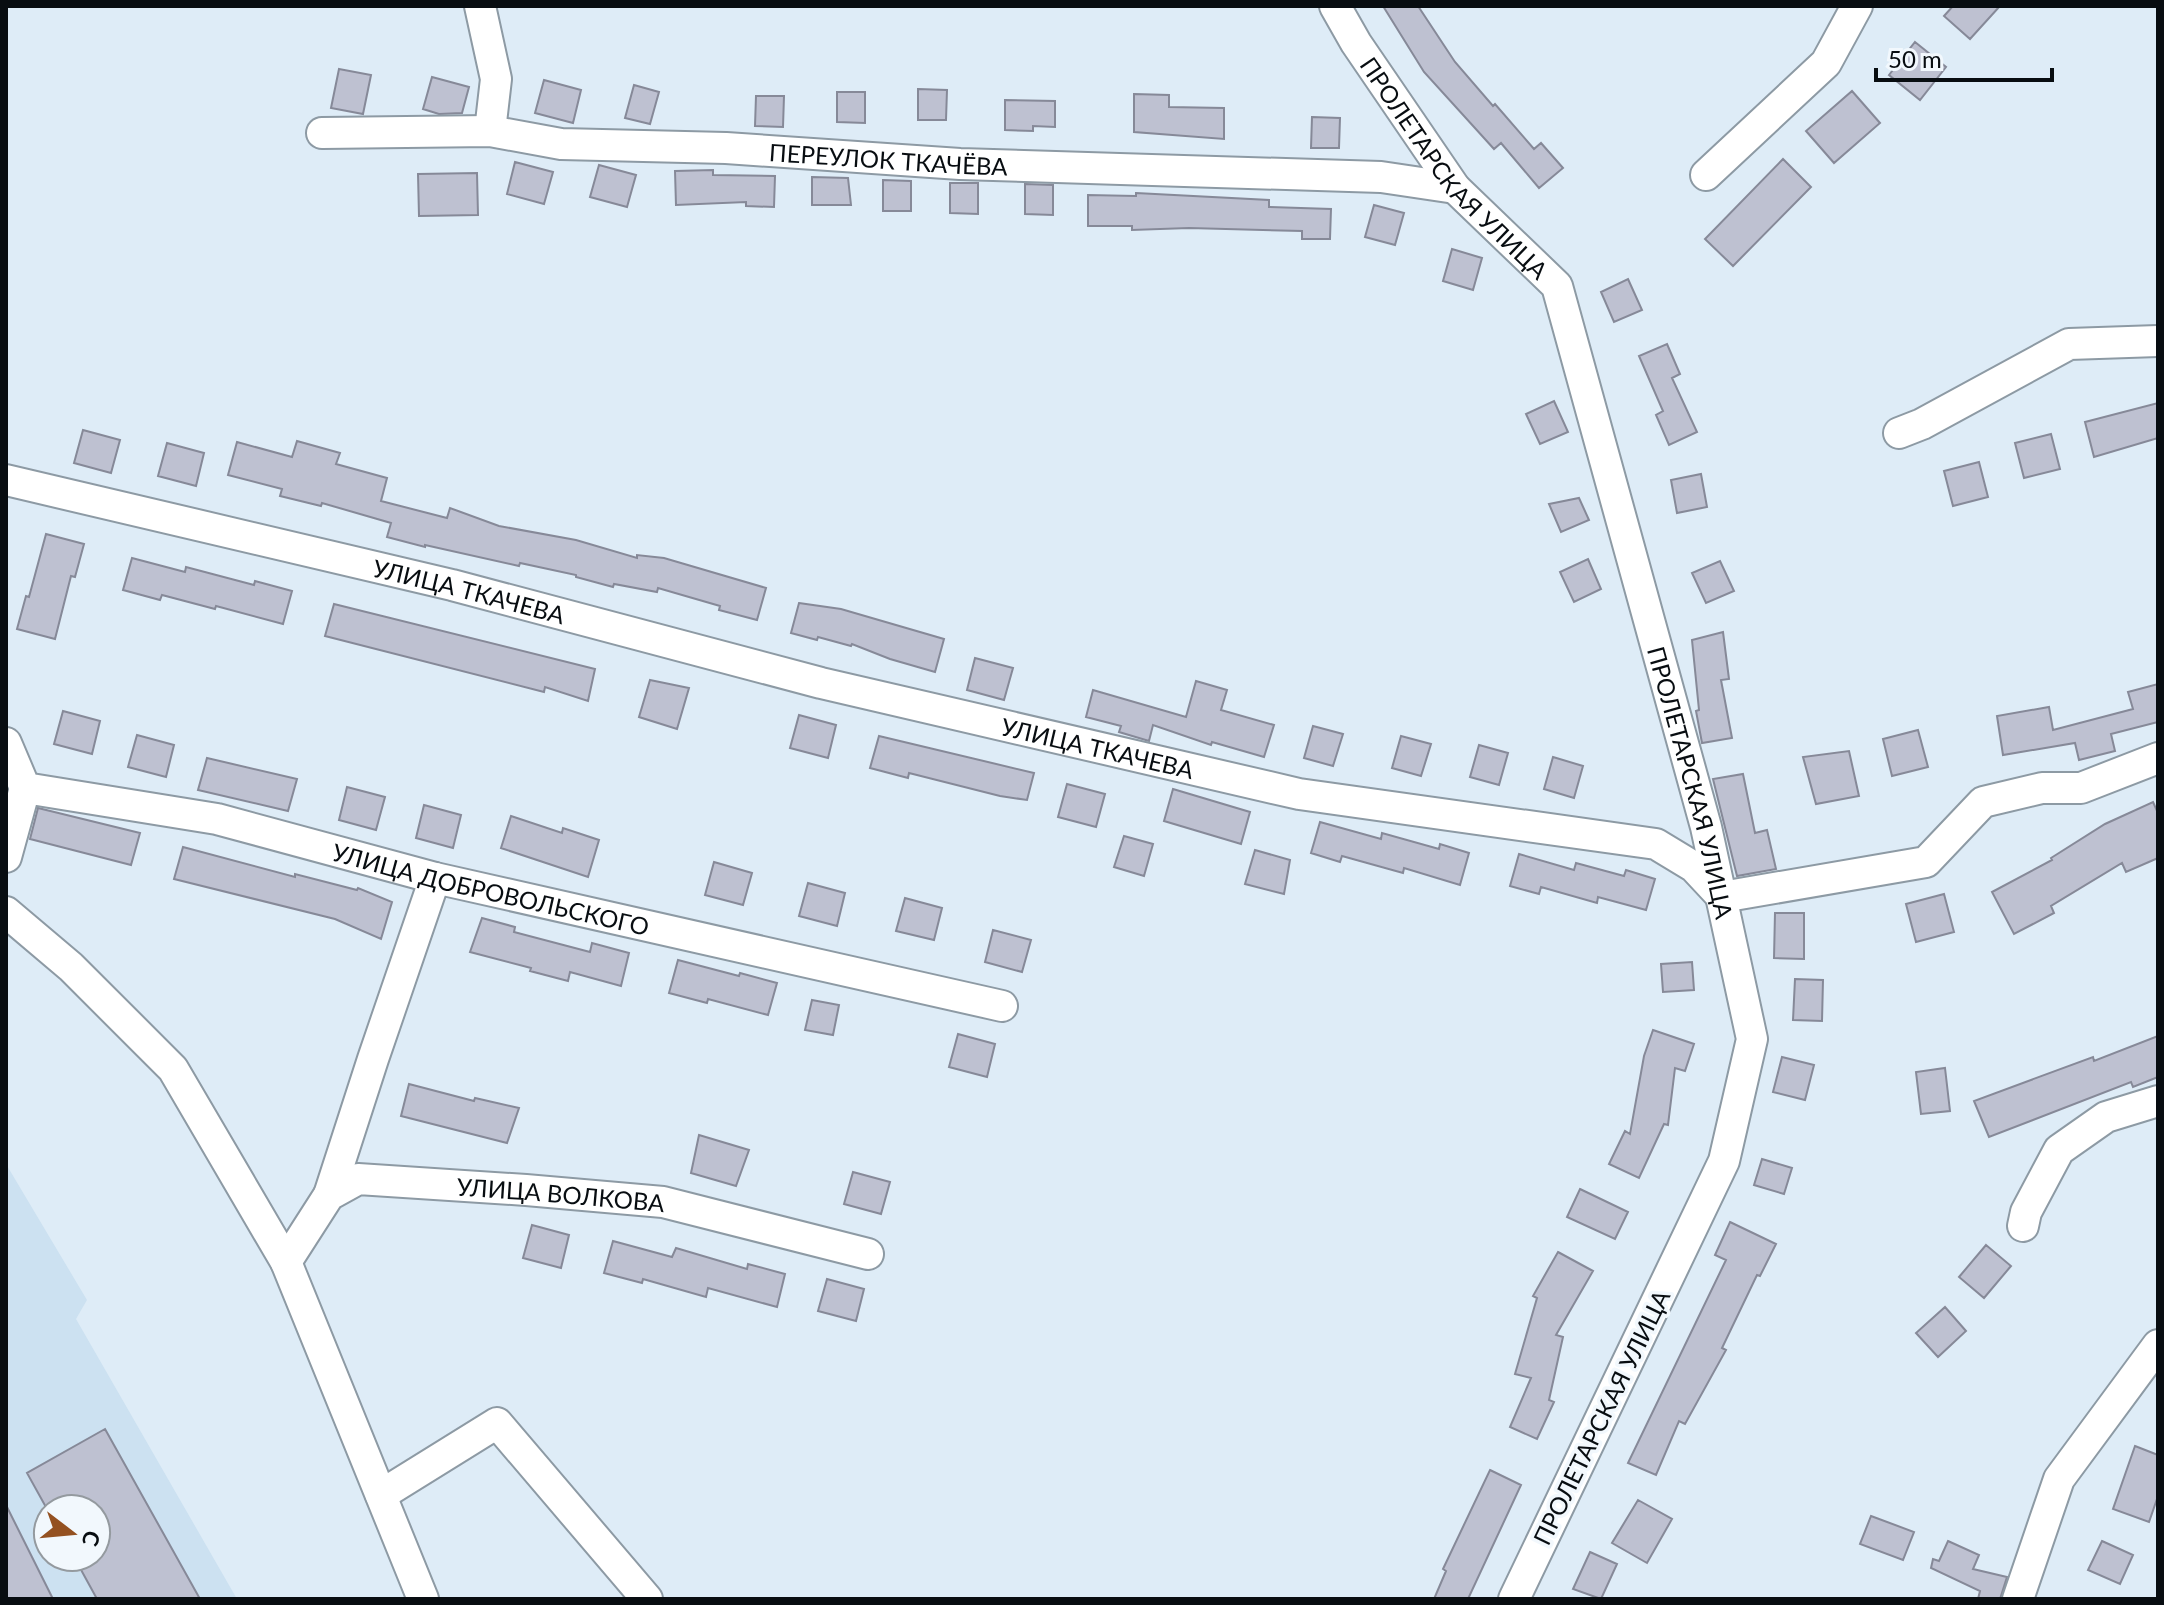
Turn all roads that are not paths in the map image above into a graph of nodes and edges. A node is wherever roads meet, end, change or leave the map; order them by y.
1 (480, 6) edge
2 (1335, 6) edge
3 (1857, 6) edge
4 (490, 131) junction
5 (322, 133) dead end
6 (1706, 175) dead end
7 (1455, 188) junction
8 (2158, 341) edge
9 (1899, 433) dead end
10 (6, 480) edge
11 (6, 743) edge
12 (2158, 758) edge
13 (25, 788) junction
14 (6, 857) edge
15 (435, 878) junction
16 (1722, 897) junction
17 (6, 912) edge
18 (1002, 1006) dead end
19 (2158, 1101) edge
20 (329, 1195) junction
21 (2023, 1226) dead end
22 (868, 1254) dead end
23 (286, 1262) junction
24 (2158, 1345) edge
25 (381, 1495) junction
26 (423, 1599) edge
27 (647, 1599) edge
28 (1514, 1599) edge
29 (2018, 1599) edge

1 - 4 street
2 - 7 street, ПРОЛЕТАРСКАЯ УЛИЦА
3 - 6 street
4 - 5 street, ПЕРЕУЛОК ТКАЧЁВА
4 - 7 street, ПЕРЕУЛОК ТКАЧЁВА
7 - 16 street, ПРОЛЕТАРСКАЯ УЛИЦА
8 - 9 street
10 - 16 street, УЛИЦА ТКАЧЕВА
11 - 13 street
12 - 16 street
13 - 14 street
13 - 15 street, УЛИЦА ДОБРОВОЛЬСКОГО
15 - 18 street, УЛИЦА ДОБРОВОЛЬСКОГО
15 - 20 street
16 - 28 street, ПРОЛЕТАРСКАЯ УЛИЦА
17 - 23 street
19 - 21 street
20 - 22 street, УЛИЦА ВОЛКОВА
20 - 23 street
23 - 25 street
24 - 29 street
25 - 26 street
25 - 27 street

